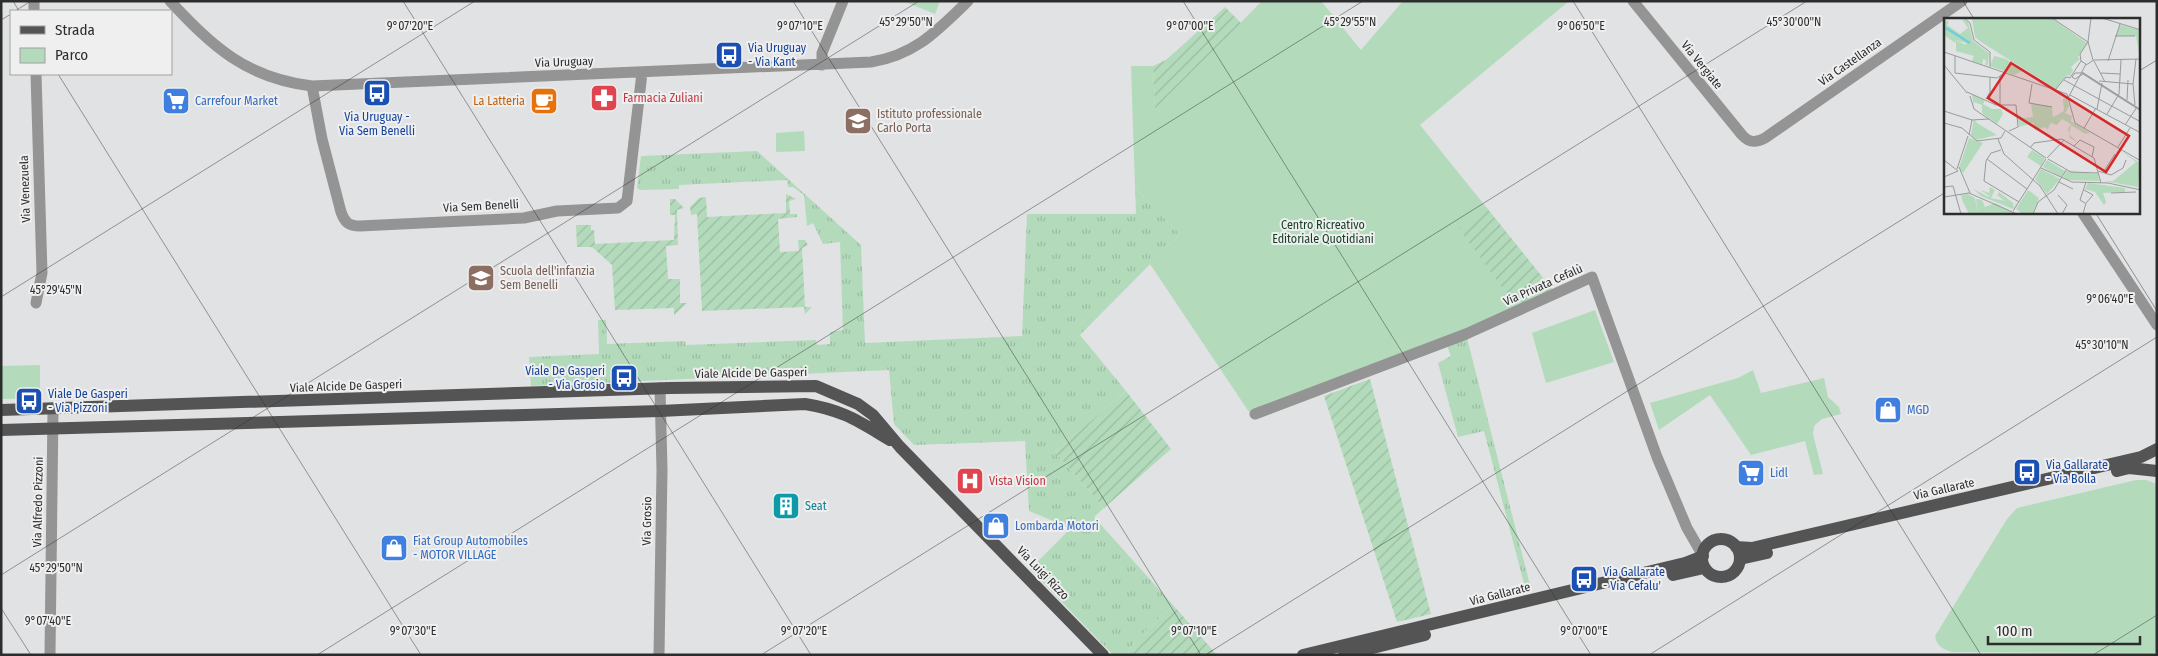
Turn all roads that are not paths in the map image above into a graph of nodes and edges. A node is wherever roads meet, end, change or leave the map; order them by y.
1 (170, 1) edge
2 (842, 1) edge
3 (968, 1) edge
4 (1634, 1) edge
5 (1962, 1) edge
6 (1951, 15) edge
7 (1944, 20) edge
8 (822, 65) junction
9 (642, 73) junction
10 (36, 75) edge
11 (312, 86) junction
12 (1752, 142) joint
13 (2083, 214) edge
14 (36, 304) dead end
15 (2157, 325) edge
16 (660, 388) junction
17 (1, 410) edge
18 (53, 410) junction
19 (660, 411) junction
20 (1255, 414) dead end
21 (53, 429) junction
22 (1, 430) edge
23 (900, 447) junction
24 (2157, 449) edge
25 (2157, 471) edge
26 (1736, 547) junction
27 (1703, 559) junction
28 (1740, 560) junction
29 (50, 655) edge
30 (659, 655) edge
31 (1103, 655) edge
32 (1303, 655) edge
33 (1344, 655) edge

1 - 11 street, Via Uruguay
2 - 8 street
3 - 8 street, Via Uruguay
4 - 12 street, Via Vergiate
5 - 6 street, Via Castellanza
7 - 12 street, Via Castellanza
8 - 9 street, Via Uruguay
9 - 11 street, Via Uruguay
9 - 11 street, Via Sem Benelli
10 - 14 street, Via Venezuela
13 - 15 street
16 - 18 main road, Viale Alcide De Gasperi
16 - 19 street, Via Grosio
16 - 23 main road, Viale Alcide De Gasperi
17 - 18 main road, Viale Alcide De Gasperi
18 - 21 street, Via Alfredo Pizzoni
19 - 21 main road
19 - 23 main road
19 - 30 street, Via Grosio
20 - 27 street, Via Privata Cefalù
21 - 22 main road
21 - 29 street, Via Alfredo Pizzoni
23 - 31 main road, Via Luigi Rizzo
24 - 26 main road, Via Gallarate
25 - 28 main road, Via Gallarate
26 - 27 main road, Via Gallarate
26 - 28 main road
27 - 28 main road
27 - 32 main road, Via Gallarate
27 - 33 main road, Via Gallarate

